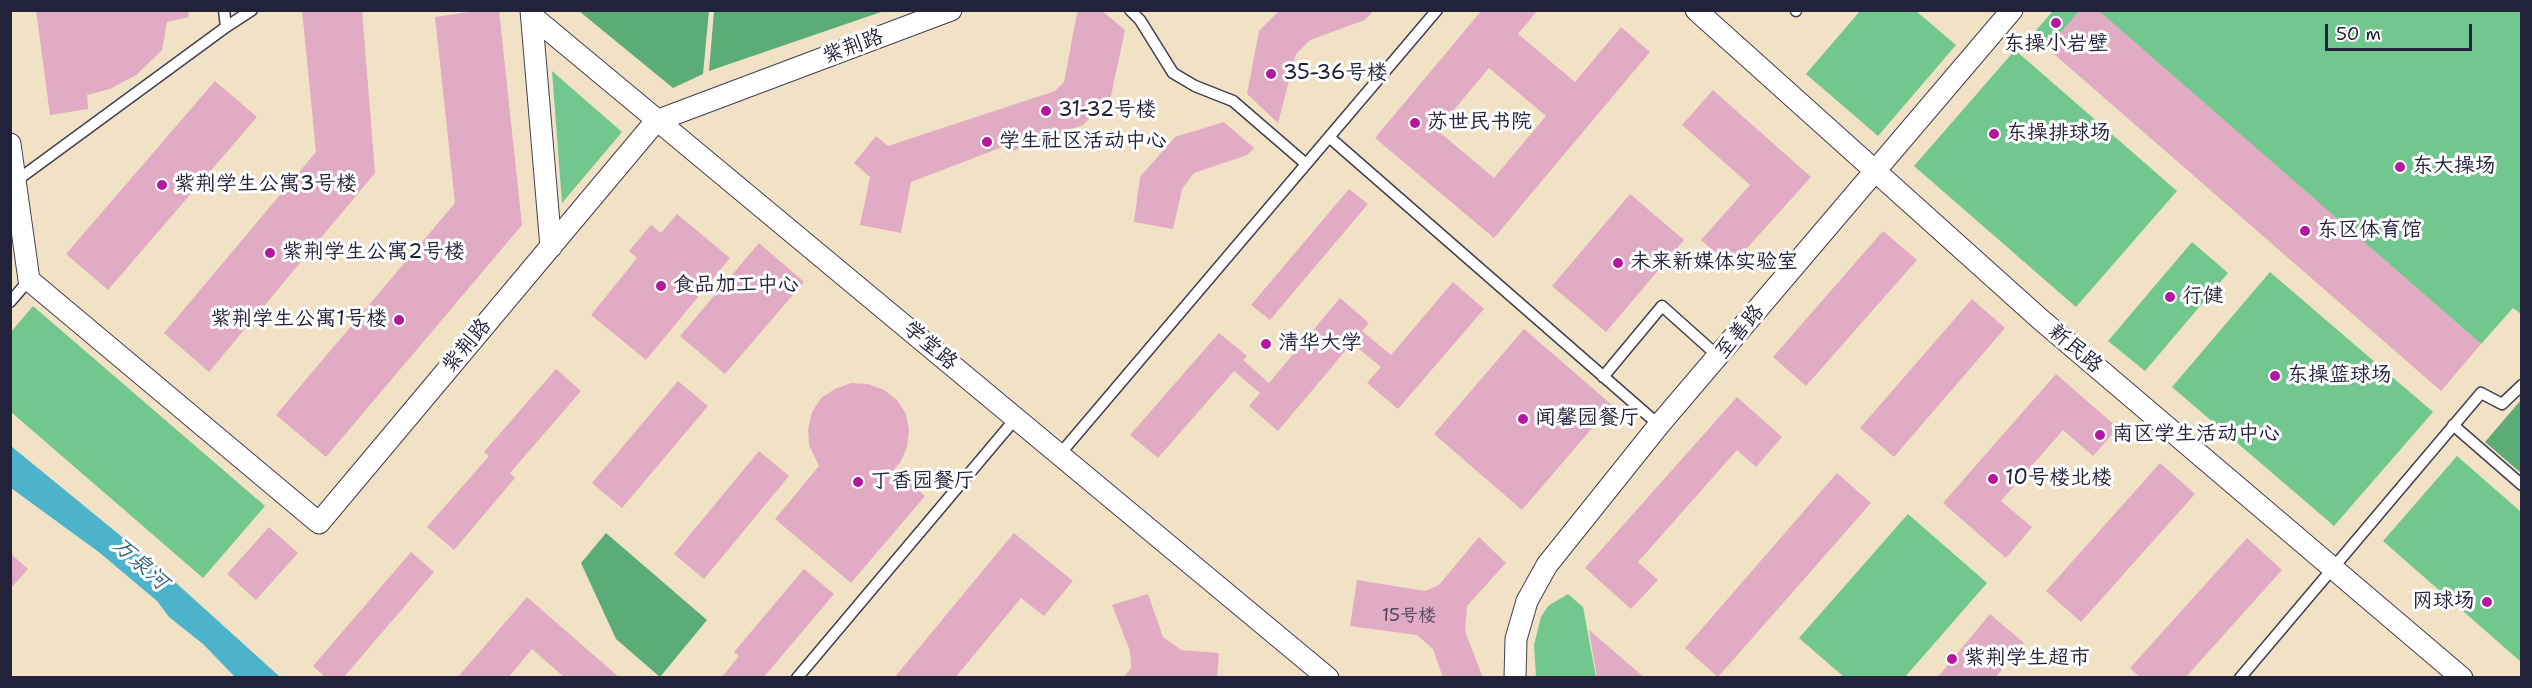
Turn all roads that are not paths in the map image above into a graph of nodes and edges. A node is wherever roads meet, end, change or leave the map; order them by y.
1 (224, 10) edge
2 (252, 10) edge
3 (951, 10) edge
4 (1130, 10) edge
5 (1437, 10) edge
6 (1696, 10) edge
7 (2012, 10) edge
8 (531, 14) edge
9 (226, 27) junction
10 (656, 121) junction
11 (1329, 137) junction
12 (10, 144) edge
13 (1306, 164) junction
14 (1876, 171) junction
15 (16, 181) junction
16 (551, 247) junction
17 (30, 280) junction
18 (10, 303) edge
19 (1719, 357) junction
20 (1603, 377) junction
21 (2522, 386) edge
22 (1016, 418) junction
23 (1659, 425) junction
24 (2453, 425) junction
25 (1060, 454) junction
26 (2522, 485) edge
27 (2333, 568) junction
28 (797, 678) edge
29 (1328, 678) edge
30 (1515, 678) edge
31 (2240, 678) edge
32 (2462, 678) edge

1 - 9 lane
2 - 9 lane
3 - 10 street, 紫荆路
4 - 13 lane
5 - 11 lane
6 - 14 street, 新民路
7 - 14 street, 至善路
8 - 10 street, 学堂路
8 - 16 street
9 - 15 lane
10 - 16 street, 紫荆路
10 - 22 street, 学堂路
11 - 13 lane
11 - 20 lane
12 - 15 street
13 - 25 lane
14 - 19 street, 至善路
14 - 27 street, 新民路
15 - 17 street
16 - 17 street, 紫荆路
17 - 18 lane
19 - 20 lane
19 - 23 street, 至善路
20 - 23 lane
21 - 24 lane
22 - 25 street, 学堂路
22 - 28 lane
23 - 30 street, 至善路
24 - 26 lane
24 - 27 lane
25 - 29 street, 学堂路
27 - 31 lane
27 - 32 street, 新民路

